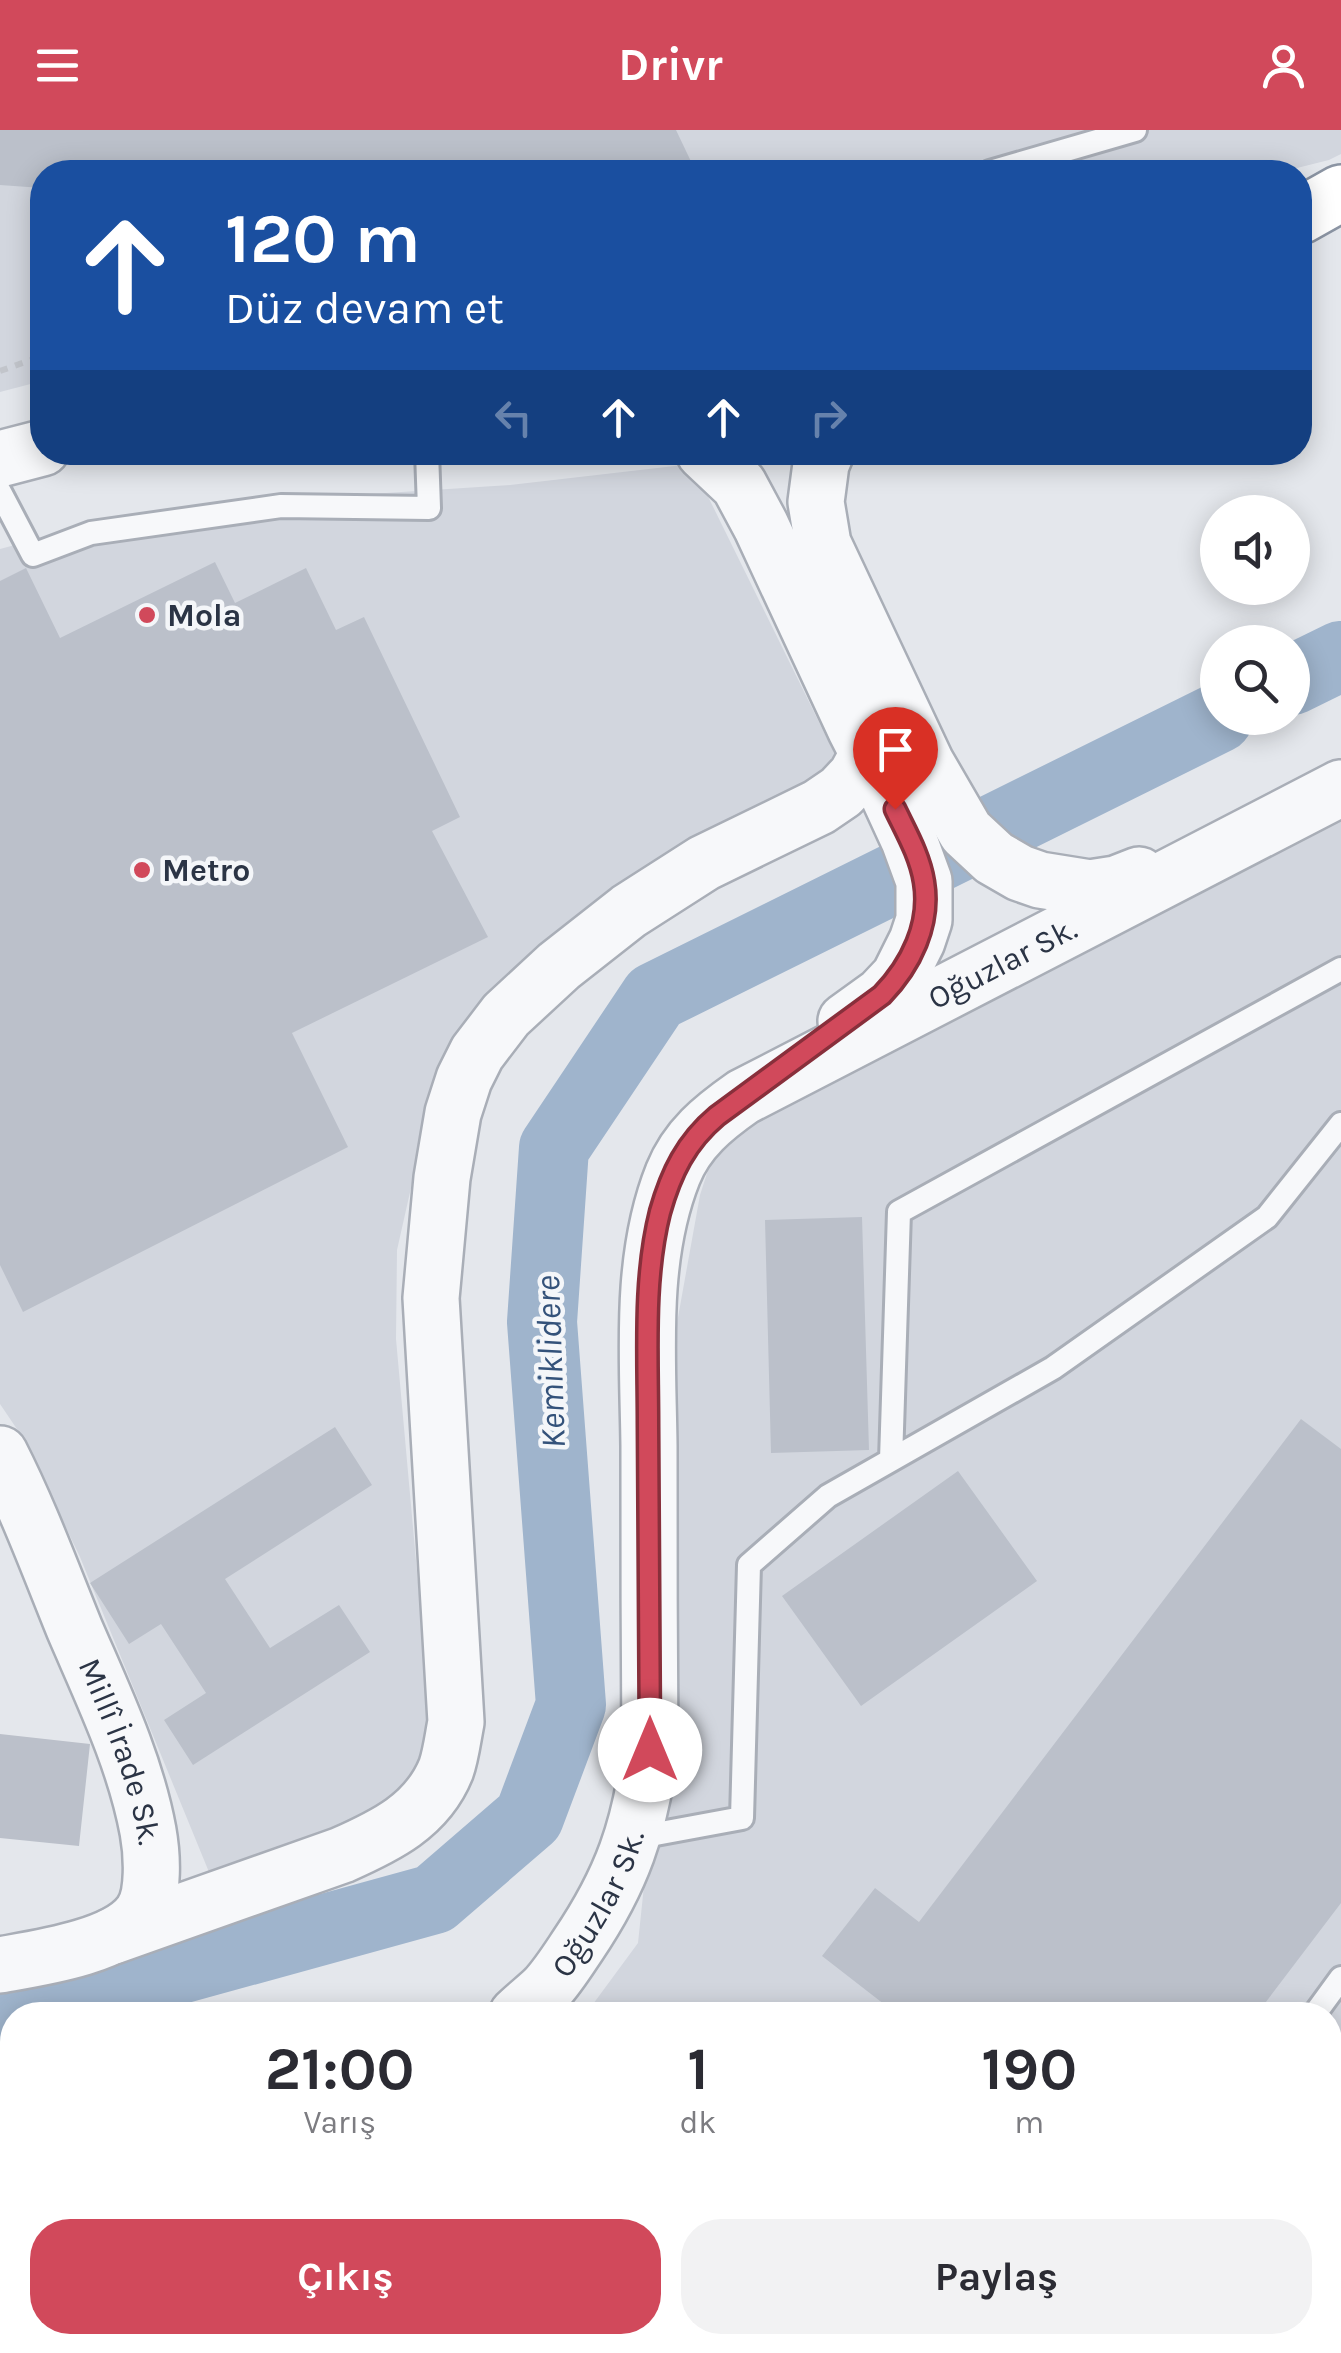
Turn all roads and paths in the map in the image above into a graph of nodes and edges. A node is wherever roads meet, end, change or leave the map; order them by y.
1 (1134, 130) edge
2 (1031, 160) edge
3 (30, 360) edge
4 (0, 371) edge
5 (30, 451) edge
6 (0, 460) edge
7 (428, 465) edge
8 (718, 465) edge
9 (821, 465) edge
10 (0, 492) edge
11 (892, 765) junction
12 (1336, 790) edge
13 (1341, 969) edge
14 (743, 1096) junction
15 (1341, 1124) edge
16 (0, 1454) edge
17 (891, 1460) junction
18 (633, 1838) junction
19 (113, 1936) junction
20 (0, 1965) edge
21 (1341, 1978) edge
22 (532, 2002) edge
23 (1323, 2002) edge

1 - 2 lane
3 - 4 path
5 - 6 street
7 - 10 lane
8 - 11 street
9 - 11 street
11 - 12 street
11 - 14 street
11 - 19 street
12 - 14 street, Oğuzlar Sk.
13 - 17 lane
14 - 18 street, Oğuzlar Sk.
15 - 17 lane
16 - 19 street, Millî İrade Sk.
17 - 18 lane
18 - 22 street, Oğuzlar Sk.
19 - 20 street
21 - 23 lane

